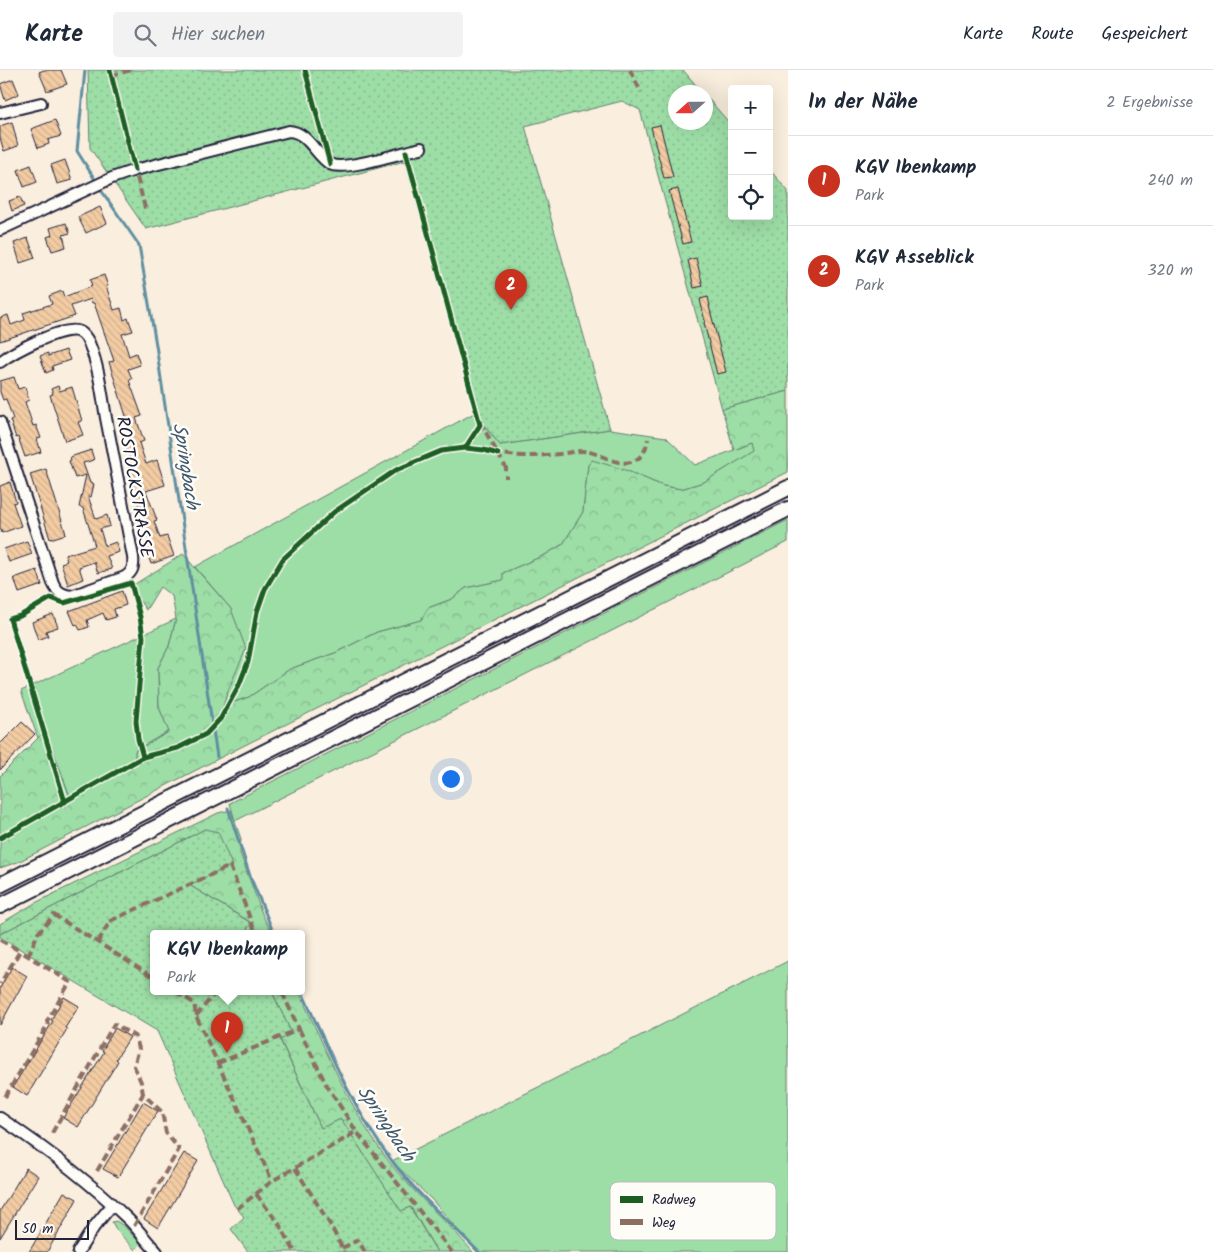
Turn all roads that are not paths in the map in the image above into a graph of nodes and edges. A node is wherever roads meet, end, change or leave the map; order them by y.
1 (41, 103) dead end
2 (0, 113) edge
3 (421, 148) dead end
4 (0, 230) edge
5 (0, 362) edge
6 (0, 422) edge
7 (788, 488) edge
8 (788, 509) edge
9 (53, 857) junction
10 (0, 874) edge
11 (0, 885) edge
12 (40, 886) junction
13 (0, 906) edge
14 (0, 915) edge
15 (0, 1118) edge
16 (112, 1205) junction
17 (78, 1252) edge
18 (156, 1252) edge

1 - 2 street
3 - 4 street
5 - 6 street, ROSTOCKSTRASSE
7 - 9 highway
8 - 12 highway
9 - 10 highway
9 - 11 highway
12 - 13 highway
12 - 14 highway
15 - 16 street
16 - 17 street
16 - 18 street

